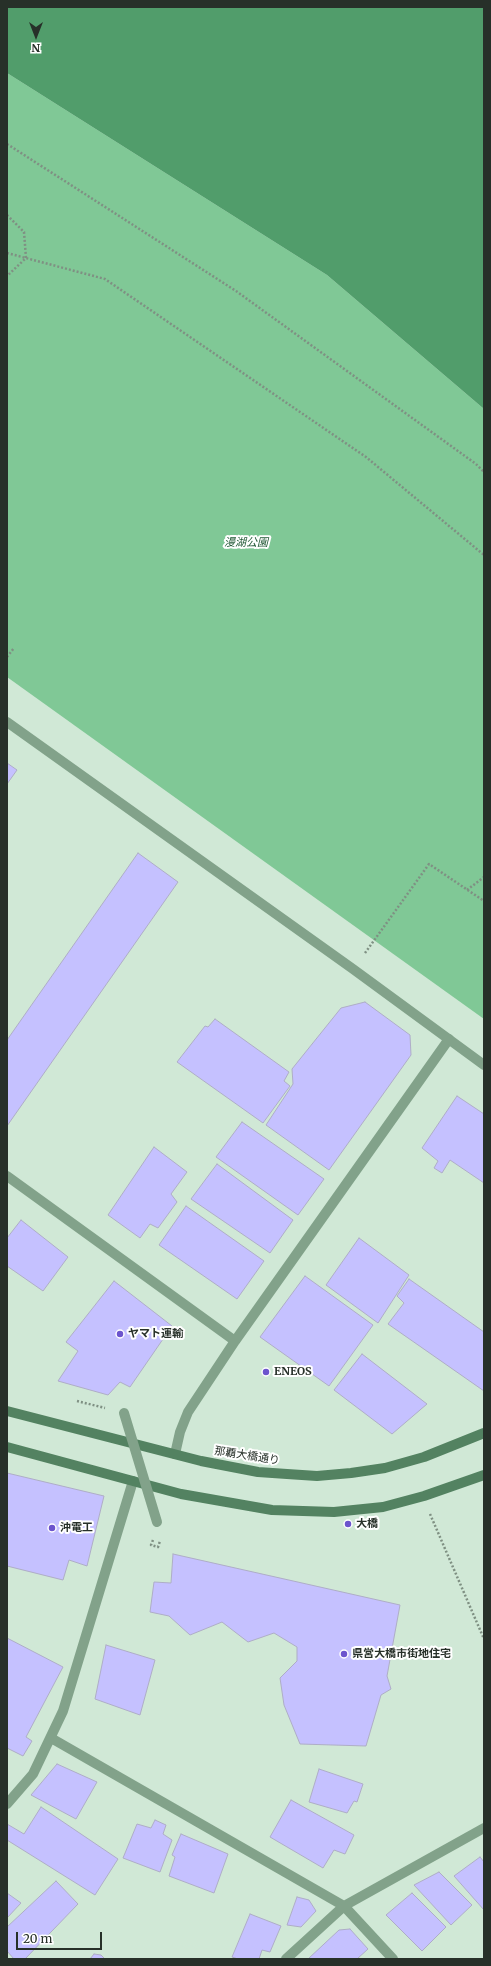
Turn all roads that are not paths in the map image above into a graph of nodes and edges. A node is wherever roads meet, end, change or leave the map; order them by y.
1 (7, 722) edge
2 (449, 1039) junction
3 (484, 1065) edge
4 (7, 1176) edge
5 (236, 1341) junction
6 (7, 1410) edge
7 (124, 1413) road end
8 (484, 1433) edge
9 (7, 1447) edge
10 (174, 1454) junction
11 (484, 1475) edge
12 (133, 1482) junction
13 (157, 1522) dead end
14 (51, 1738) junction
15 (7, 1804) edge
16 (484, 1828) edge
17 (344, 1906) junction
18 (286, 1959) edge
19 (393, 1959) edge

1 - 2 street
2 - 3 street
2 - 5 street
4 - 5 street
5 - 10 street
6 - 10 main road, 那覇大橋通り
7 - 13 street, bridge
8 - 10 main road, 那覇大橋通り
9 - 12 main road
11 - 12 main road
12 - 14 street
14 - 15 street
14 - 17 street
16 - 17 street
17 - 18 street
17 - 19 street

